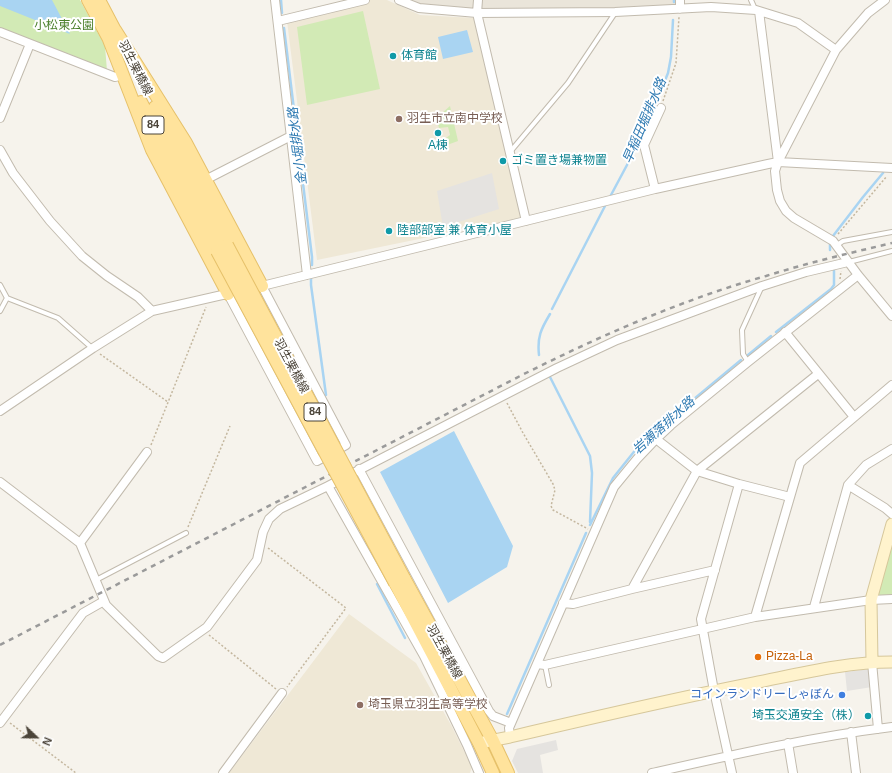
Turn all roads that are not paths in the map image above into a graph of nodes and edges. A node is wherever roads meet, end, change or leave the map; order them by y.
1 (88, 0) edge
2 (99, 0) edge
3 (274, 0) edge
4 (365, 0) edge
5 (399, 0) edge
6 (478, 0) edge
7 (680, 0) edge
8 (751, 0) edge
9 (885, 0) edge
10 (680, 9) junction
11 (757, 10) junction
12 (615, 12) junction
13 (477, 13) junction
14 (278, 21) junction
15 (0, 32) edge
16 (112, 34) junction
17 (30, 44) junction
18 (836, 50) junction
19 (123, 75) junction
20 (661, 108) road end
21 (0, 118) edge
22 (291, 136) junction
23 (0, 150) edge
24 (510, 152) junction
25 (778, 162) junction
26 (890, 171) edge
27 (211, 177) dead end
28 (655, 189) junction
29 (526, 221) junction
30 (892, 232) edge
31 (835, 243) junction
32 (892, 251) edge
33 (845, 263) junction
34 (307, 275) junction
35 (858, 275) junction
36 (0, 286) edge
37 (262, 286) junction
38 (762, 286) junction
39 (228, 294) junction
40 (7, 298) junction
41 (0, 311) edge
42 (152, 311) junction
43 (892, 316) edge
44 (785, 332) junction
45 (93, 348) junction
46 (748, 362) junction
47 (818, 374) junction
48 (892, 385) edge
49 (0, 411) edge
50 (854, 417) junction
51 (656, 439) junction
52 (892, 449) edge
53 (147, 452) road end
54 (359, 469) junction
55 (697, 471) junction
56 (0, 482) edge
57 (739, 484) junction
58 (848, 485) junction
59 (328, 486) junction
60 (790, 497) junction
61 (892, 514) edge
62 (892, 524) edge
63 (186, 533) road end
64 (80, 543) junction
65 (715, 570) junction
66 (95, 580) junction
67 (400, 580) junction
68 (632, 589) junction
69 (892, 599) edge
70 (871, 600) junction
71 (104, 602) junction
72 (563, 603) junction
73 (814, 607) junction
74 (755, 617) junction
75 (702, 629) junction
76 (872, 662) junction
77 (892, 662) edge
78 (541, 665) junction
79 (548, 685) dead end
80 (714, 691) junction
81 (282, 693) road end
82 (2, 721) edge
83 (511, 723) junction
84 (892, 727) edge
85 (878, 729) junction
86 (851, 732) junction
87 (510, 737) junction
88 (493, 741) junction
89 (788, 743) junction
90 (473, 744) junction
91 (729, 756) junction
92 (668, 771) edge
93 (223, 773) edge
94 (479, 773) edge
95 (492, 773) edge
96 (508, 773) edge
97 (652, 773) edge
98 (732, 773) edge
99 (793, 773) edge
100 (856, 773) edge

1 - 16 main road, 羽生栗橋線 / 84
2 - 16 main road, 羽生栗橋線 / 84
3 - 14 street
4 - 14 street
5 - 13 street
6 - 13 street
7 - 10 street
8 - 11 lane
9 - 18 street
10 - 11 street
10 - 12 street
11 - 18 street
11 - 25 street
12 - 13 street
12 - 24 lane
13 - 24 street
14 - 22 street
15 - 17 street
16 - 19 main road
16 - 37 main road
16 - 67 main road, 羽生栗橋線 / 84, bridge
17 - 19 street
17 - 21 street
18 - 25 street
19 - 39 main road
20 - 28 street
22 - 27 street
22 - 34 street
23 - 42 street
24 - 29 street
25 - 26 street
25 - 28 street
25 - 31 street
28 - 29 street
29 - 34 street
30 - 31 lane
31 - 33 street
32 - 33 lane
33 - 35 street
33 - 38 street
34 - 37 street
35 - 43 street
35 - 44 street
36 - 40 lane
37 - 39 street
37 - 39 street
38 - 46 lane
38 - 54 street
39 - 42 street
40 - 41 lane
40 - 45 lane
42 - 45 street
44 - 46 street
44 - 47 street
45 - 49 street
46 - 51 street
47 - 50 street
47 - 55 street
48 - 50 street
50 - 60 street
51 - 55 street
51 - 72 street
52 - 58 street
53 - 64 street
54 - 59 street
54 - 83 street
55 - 57 street
55 - 68 street
56 - 64 street
57 - 60 street
57 - 65 street
58 - 61 street
58 - 73 street
59 - 71 street
59 - 90 street
60 - 74 street
62 - 70 street
63 - 66 lane
64 - 66 street
65 - 68 street
65 - 75 street
66 - 71 street
67 - 88 main road, 羽生栗橋線 / 84
67 - 90 main road, 羽生栗橋線 / 84
68 - 72 street
69 - 70 street
70 - 73 street
70 - 76 street
71 - 82 street
72 - 78 street
73 - 74 street
74 - 75 street
75 - 78 street
75 - 80 street
76 - 77 street
76 - 80 street
76 - 85 street
78 - 79 lane
78 - 83 street
80 - 87 street
80 - 91 street
81 - 93 street
83 - 87 street
84 - 85 street
85 - 86 street
86 - 89 street
86 - 100 street
87 - 88 street
88 - 90 street
88 - 96 main road, 羽生栗橋線 / 84
89 - 91 street
89 - 99 street
90 - 94 street
90 - 95 main road, 羽生栗橋線 / 84
91 - 92 street
91 - 98 street
92 - 97 street

